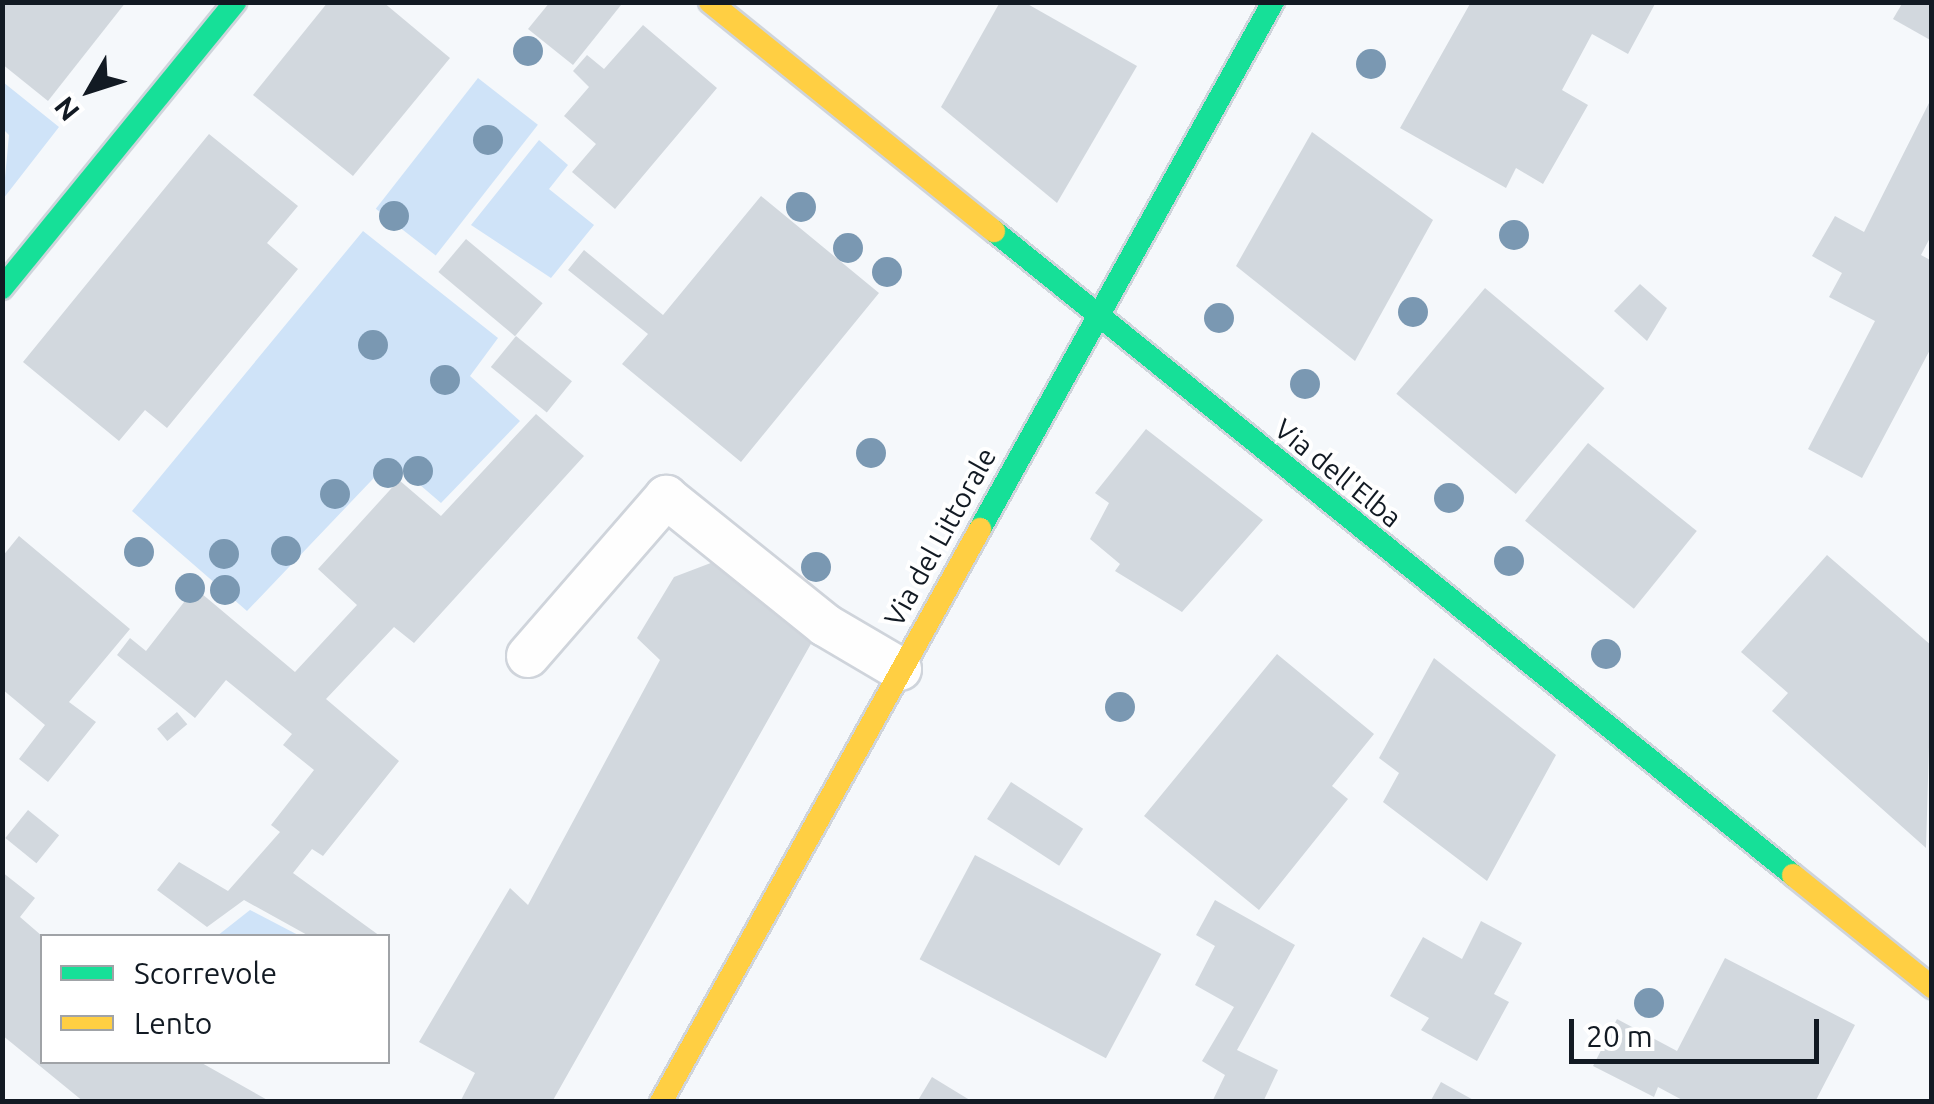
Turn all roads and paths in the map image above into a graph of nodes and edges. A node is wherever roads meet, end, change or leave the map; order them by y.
1 (235, 2) edge
2 (710, 2) edge
3 (1273, 2) edge
4 (2, 288) edge
5 (1098, 317) junction
6 (528, 656) dead end
7 (900, 670) junction
8 (1932, 987) edge
9 (662, 1102) edge

1 - 4 street
2 - 5 street, Via dell'Elba
3 - 5 street, Via del Littorale
5 - 7 street, Via del Littorale
5 - 8 street, Via dell'Elba
6 - 7 lane
7 - 9 street, Via del Littorale

